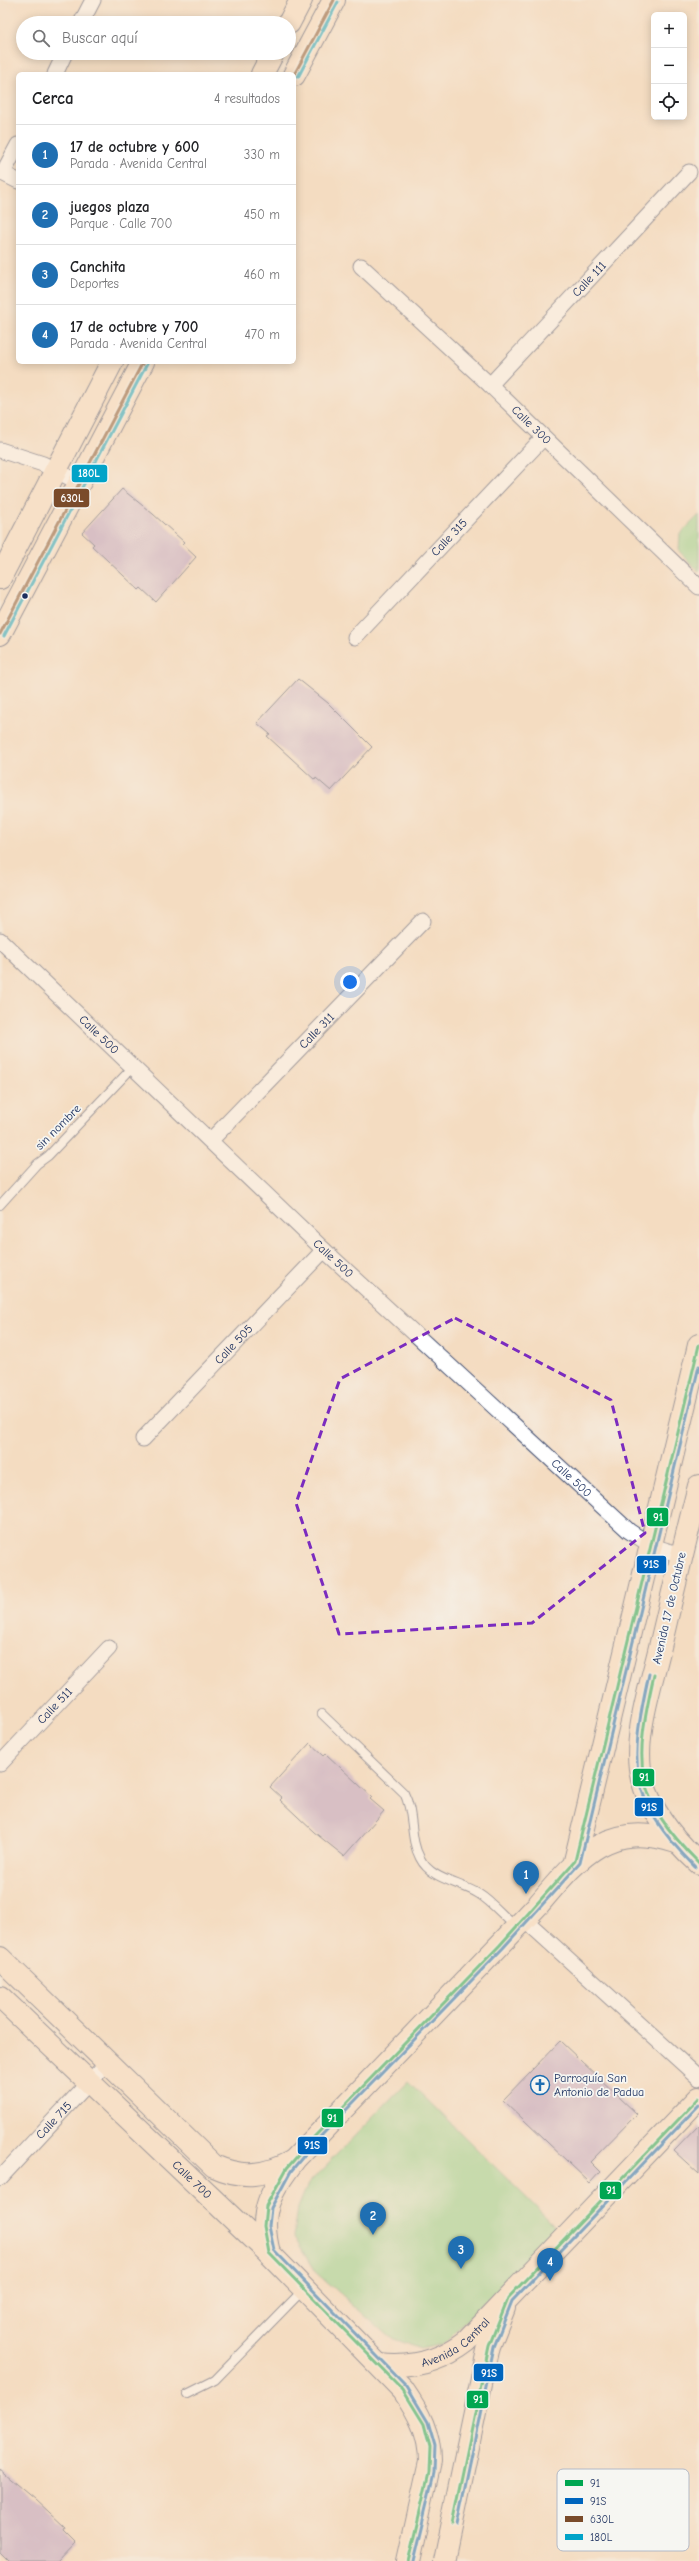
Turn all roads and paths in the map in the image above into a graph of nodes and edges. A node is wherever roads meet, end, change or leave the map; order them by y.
1 (93, 0) edge
2 (301, 0) edge
3 (334, 0) edge
4 (85, 16) edge
5 (293, 16) edge
6 (61, 60) edge
7 (269, 60) edge
8 (55, 72) edge
9 (263, 72) edge
10 (296, 72) edge
11 (16, 148) edge
12 (2, 172) edge
13 (689, 172) dead end
14 (16, 180) edge
15 (361, 266) dead end
16 (111, 364) edge
17 (142, 364) edge
18 (490, 386) junction
19 (543, 438) junction
20 (0, 450) edge
21 (57, 469) junction
22 (80, 483) junction
23 (0, 578) edge
24 (699, 587) edge
25 (0, 634) edge
26 (355, 637) dead end
27 (423, 921) dead end
28 (0, 940) edge
29 (133, 1067) junction
30 (211, 1140) junction
31 (0, 1205) edge
32 (324, 1250) junction
33 (699, 1345) edge
34 (142, 1439) dead end
35 (699, 1486) edge
36 (652, 1546) junction
37 (681, 1556) junction
38 (109, 1648) dead end
39 (322, 1714) dead end
40 (0, 1764) edge
41 (676, 1842) junction
42 (575, 1861) junction
43 (699, 1863) edge
44 (520, 1923) junction
45 (0, 1958) edge
46 (0, 1997) edge
47 (108, 2062) junction
48 (699, 2078) edge
49 (90, 2082) junction
50 (699, 2098) edge
51 (295, 2159) junction
52 (0, 2178) edge
53 (269, 2253) junction
54 (304, 2290) junction
55 (508, 2298) junction
56 (380, 2365) junction
57 (187, 2394) dead end
58 (408, 2561) edge
59 (444, 2561) edge

1 - 4 street
2 - 5 main road
3 - 10 main road
6 - 8 street
7 - 9 main road
11 - 12 street
12 - 14 street
13 - 18 street, Calle 111
15 - 18 street, Calle 300
16 - 21 main road
17 - 22 main road
18 - 19 street, Calle 300
19 - 24 street, Calle 300
19 - 26 street, Calle 315
20 - 21 street
21 - 22 street
21 - 23 main road
22 - 25 main road
27 - 30 street, Calle 311
28 - 29 street, Calle 500
29 - 30 street, Calle 500
29 - 31 lane, sin nombre
30 - 32 street, Calle 500
32 - 34 street, Calle 505
32 - 36 street, Calle 500
33 - 36 main road
35 - 37 main road, Avenida 17 de Octubre
36 - 37 street, Calle 500
36 - 42 main road
37 - 41 main road, Avenida 17 de Octubre
38 - 40 street, Calle 511
39 - 44 lane
41 - 42 main road
41 - 43 main road
42 - 44 main road
44 - 48 street
44 - 51 main road
45 - 47 main road, Calle 700
46 - 49 main road, Calle 700
47 - 49 street, Calle 715
47 - 51 main road, Calle 700
49 - 52 street, Calle 715
49 - 53 main road, Calle 700
50 - 55 main road, Avenida Central
51 - 53 main road
53 - 54 main road, Calle 700
54 - 56 main road, Calle 700
54 - 57 lane
55 - 56 main road, Avenida Central
55 - 59 main road
56 - 58 main road

